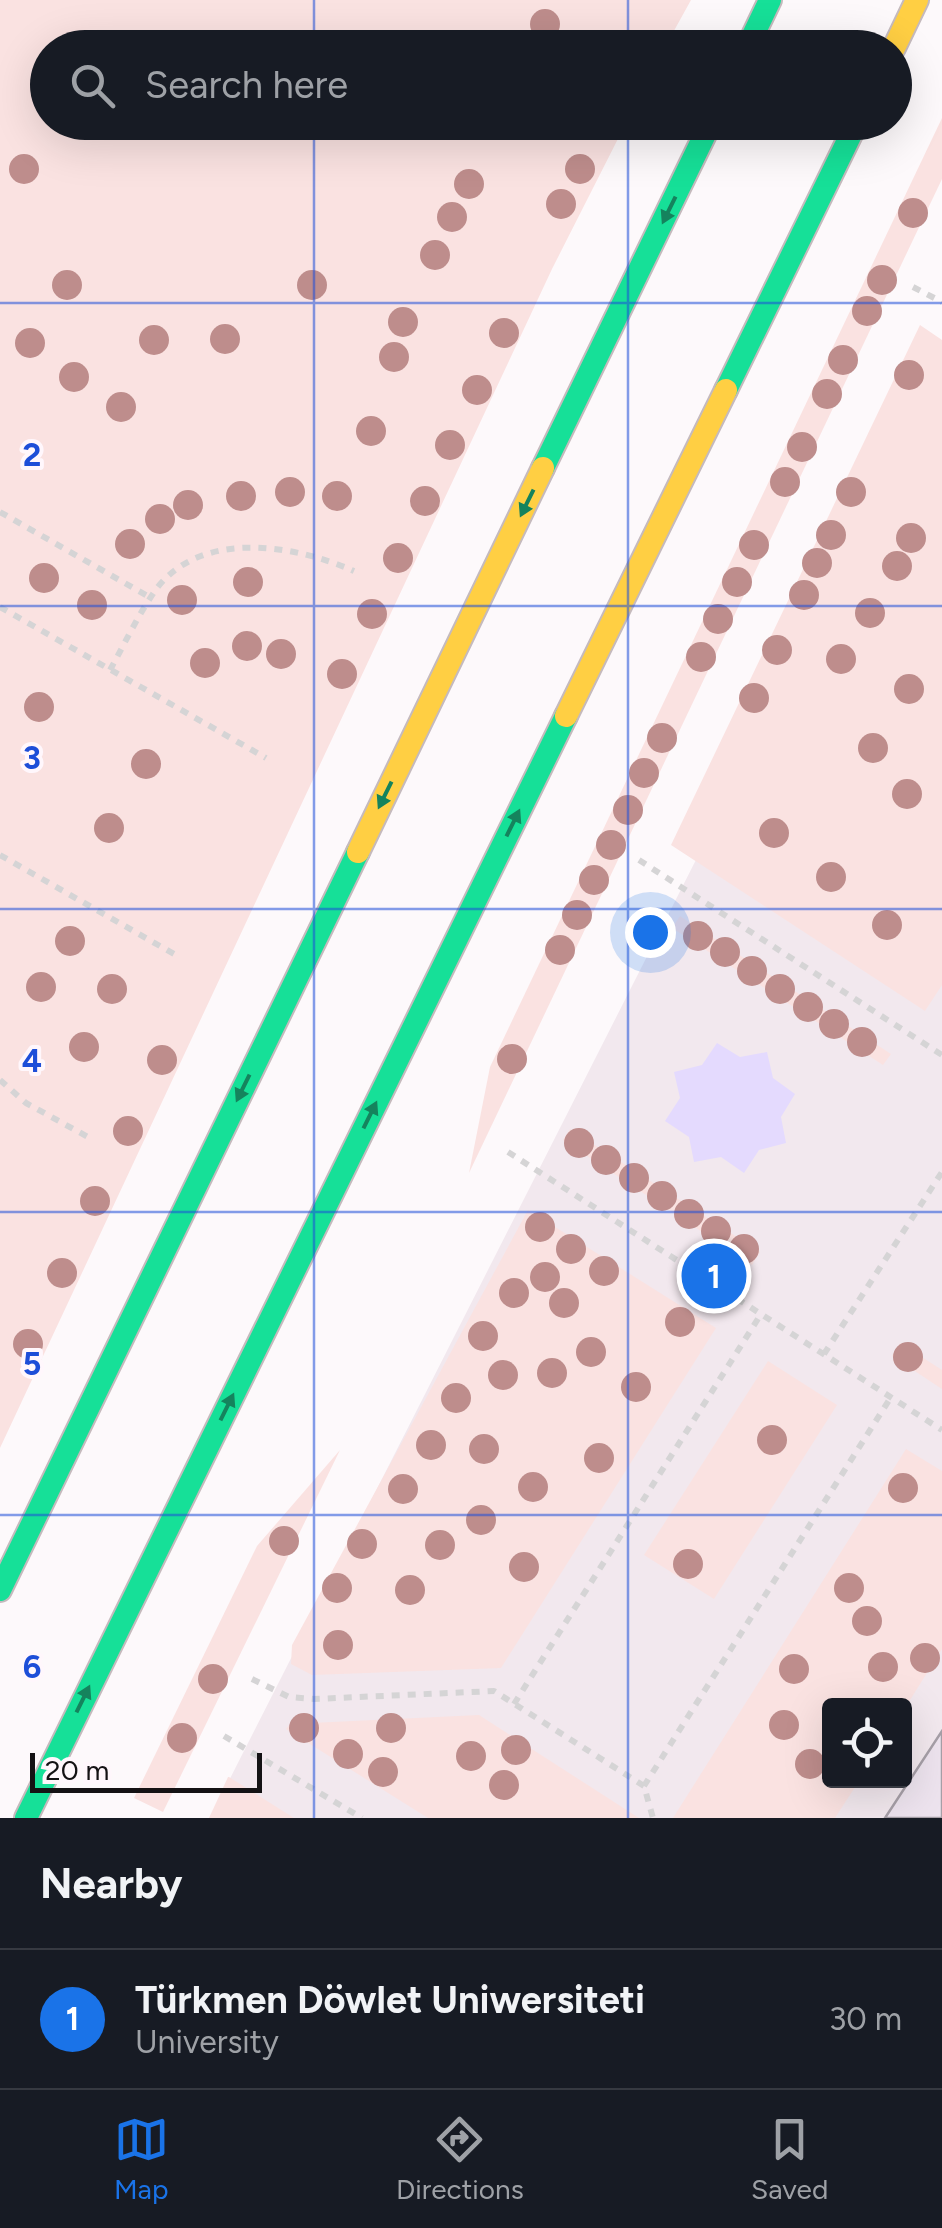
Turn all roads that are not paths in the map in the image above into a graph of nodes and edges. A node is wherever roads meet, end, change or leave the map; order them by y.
1 (770, 0) edge
2 (917, 0) edge
3 (756, 30) edge
4 (903, 30) edge
5 (702, 140) edge
6 (848, 140) edge
7 (0, 1590) edge
8 (26, 1818) edge

1 - 3 main road
2 - 4 main road
5 -> 7 main road
8 -> 6 main road

